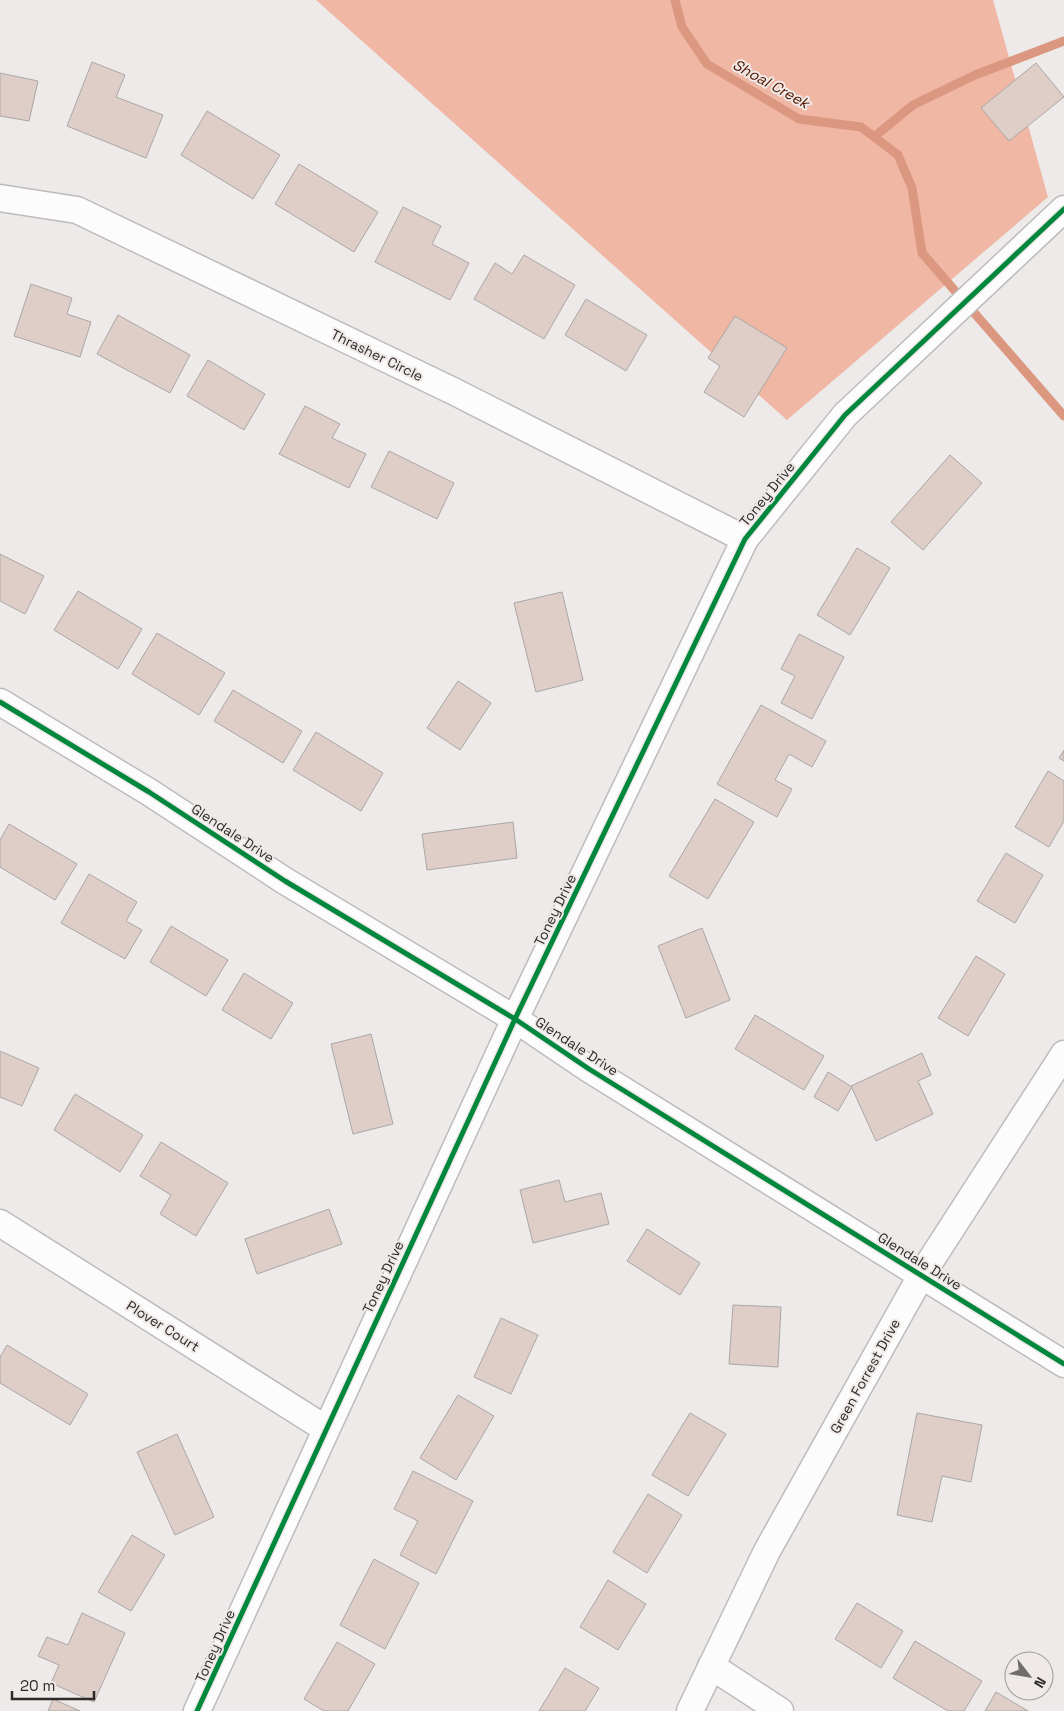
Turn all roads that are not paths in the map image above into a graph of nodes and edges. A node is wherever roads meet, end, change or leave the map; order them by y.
1 (0, 198) edge
2 (1064, 209) edge
3 (745, 539) junction
4 (0, 702) edge
5 (515, 1019) junction
6 (1064, 1054) edge
7 (0, 1223) edge
8 (922, 1274) junction
9 (1064, 1364) edge
10 (326, 1428) junction
11 (711, 1666) junction
12 (198, 1711) edge
13 (690, 1711) edge
14 (780, 1711) edge

1 - 3 street, Thrasher Circle
2 - 3 street, Toney Drive
3 - 5 street, Toney Drive
4 - 5 street, Glendale Drive
5 - 8 street, Glendale Drive
5 - 10 street, Toney Drive
6 - 8 street, Green Forrest Drive
7 - 10 street, Plover Court
8 - 9 street, Glendale Drive
8 - 11 street, Green Forrest Drive
10 - 12 street, Toney Drive
11 - 13 street, Green Forrest Drive
11 - 14 street

